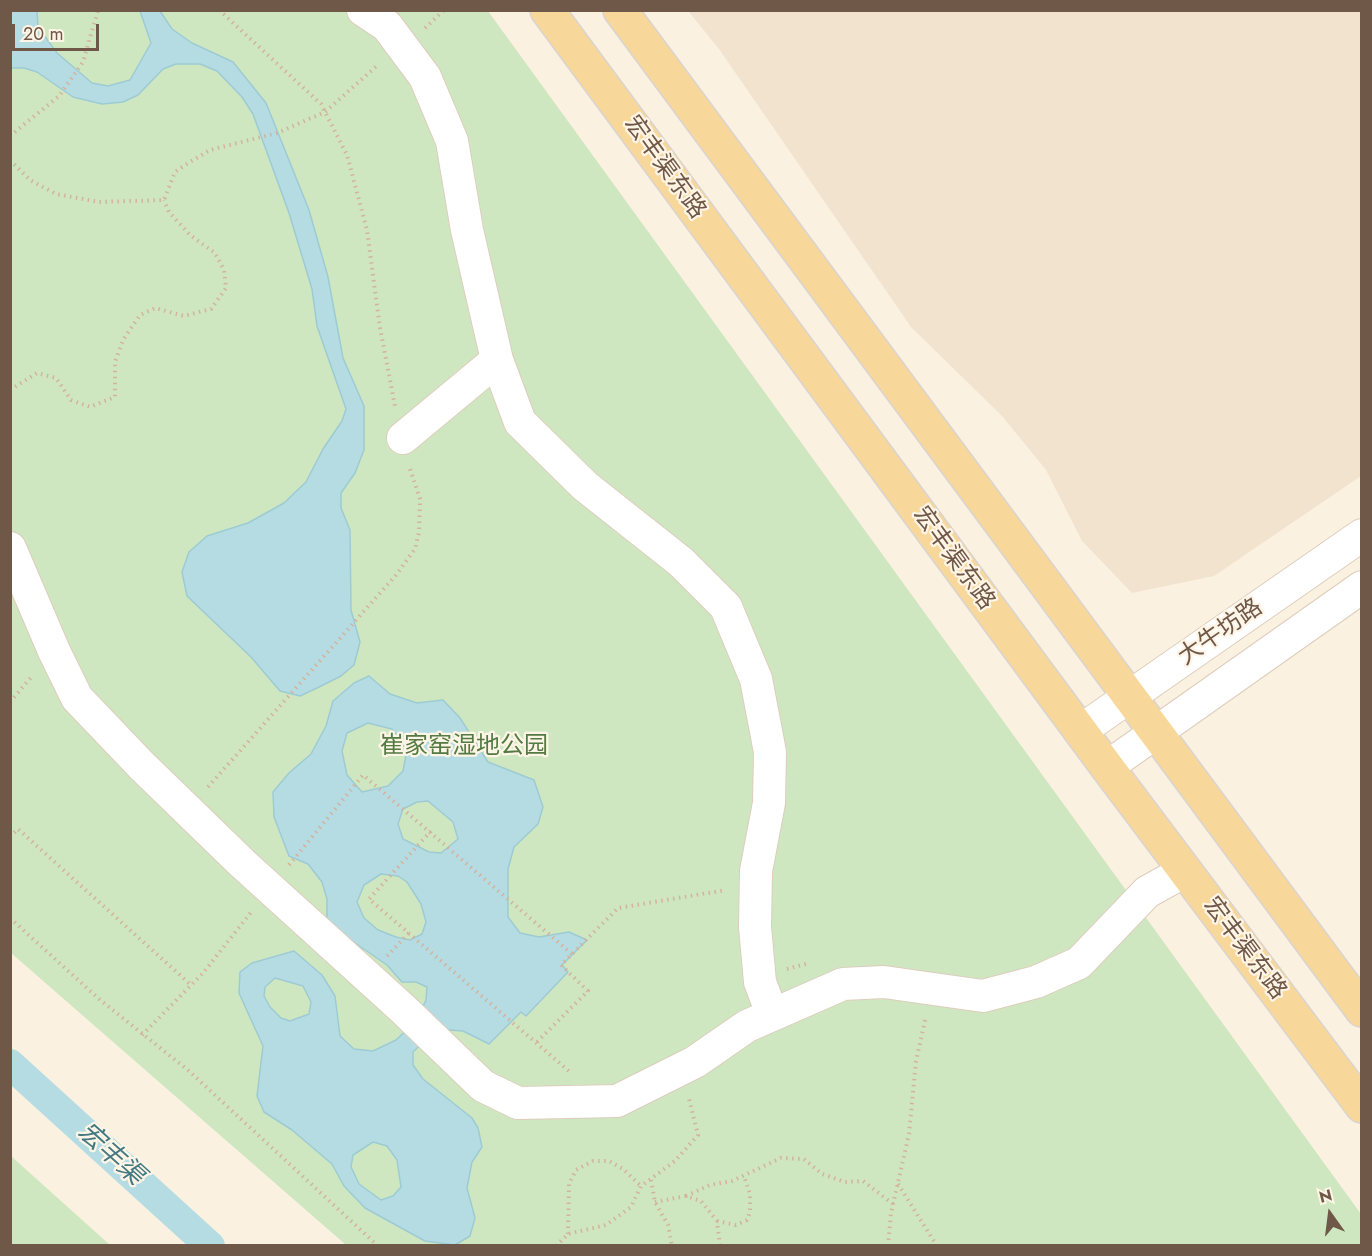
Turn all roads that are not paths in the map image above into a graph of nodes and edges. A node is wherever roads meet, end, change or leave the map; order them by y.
1 (363, 10) edge
2 (547, 10) edge
3 (620, 10) edge
4 (497, 360) junction
5 (403, 438) road end
6 (1362, 535) edge
7 (10, 548) edge
8 (1362, 587) edge
9 (1129, 696) junction
10 (1080, 731) junction
11 (1153, 732) junction
12 (1107, 767) junction
13 (1185, 871) junction
14 (1362, 1010) edge
15 (772, 1014) junction
16 (1362, 1106) edge

1 - 4 street
2 - 10 main road, 宏丰渠东路
3 - 9 main road
4 - 5 street
4 - 15 street
6 - 9 street, 大牛坊路
7 - 15 street
8 - 11 street, 大牛坊路
9 - 10 street, 大牛坊路
9 - 11 main road
10 - 12 main road, 宏丰渠东路
11 - 12 street, 大牛坊路
11 - 14 main road
12 - 13 main road, 宏丰渠东路
13 - 15 street
13 - 16 main road, 宏丰渠东路

